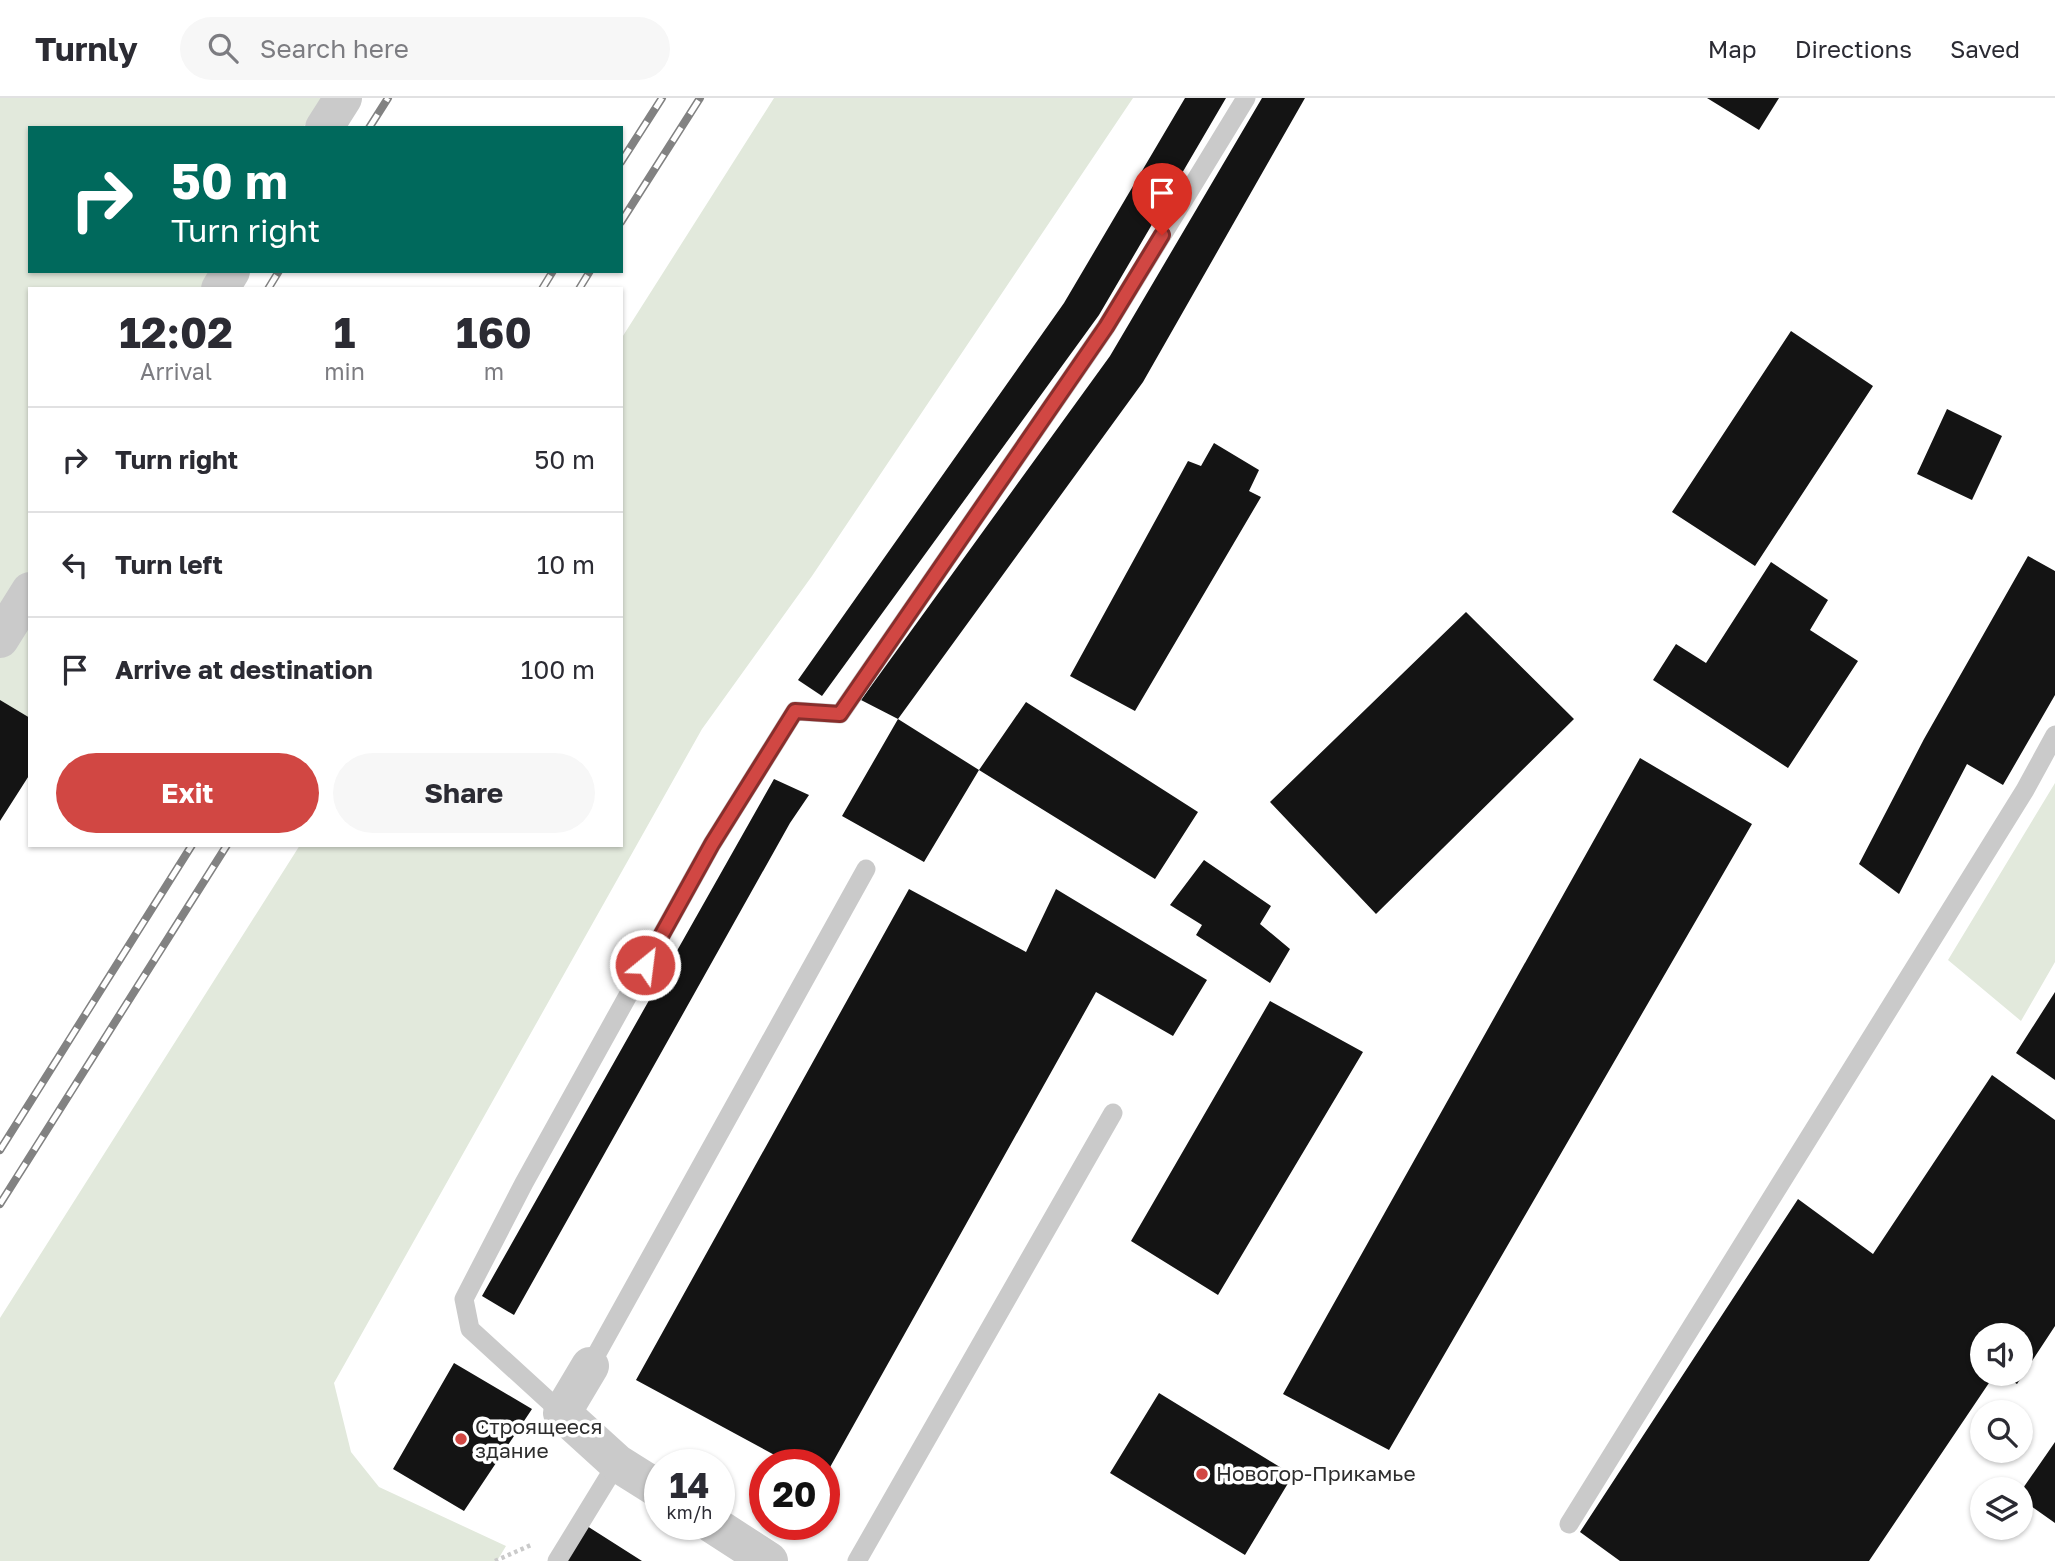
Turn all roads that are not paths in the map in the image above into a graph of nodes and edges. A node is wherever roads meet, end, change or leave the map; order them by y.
1 (343, 98) edge
2 (1246, 98) edge
3 (325, 126) edge
4 (28, 594) edge
5 (0, 639) edge
6 (2055, 735) edge
7 (866, 869) dead end
8 (1113, 1113) dead end
9 (590, 1366) joint
10 (562, 1413) junction
11 (617, 1463) junction
12 (644, 1480) edge
13 (1569, 1524) dead end
14 (735, 1539) edge
15 (557, 1561) edge
16 (769, 1561) edge
17 (857, 1561) edge

1 - 3 street
2 - 10 lane
4 - 5 street
6 - 13 lane
7 - 9 lane
8 - 17 lane
9 - 10 street
10 - 11 street
11 - 12 street
11 - 15 lane
14 - 16 street

